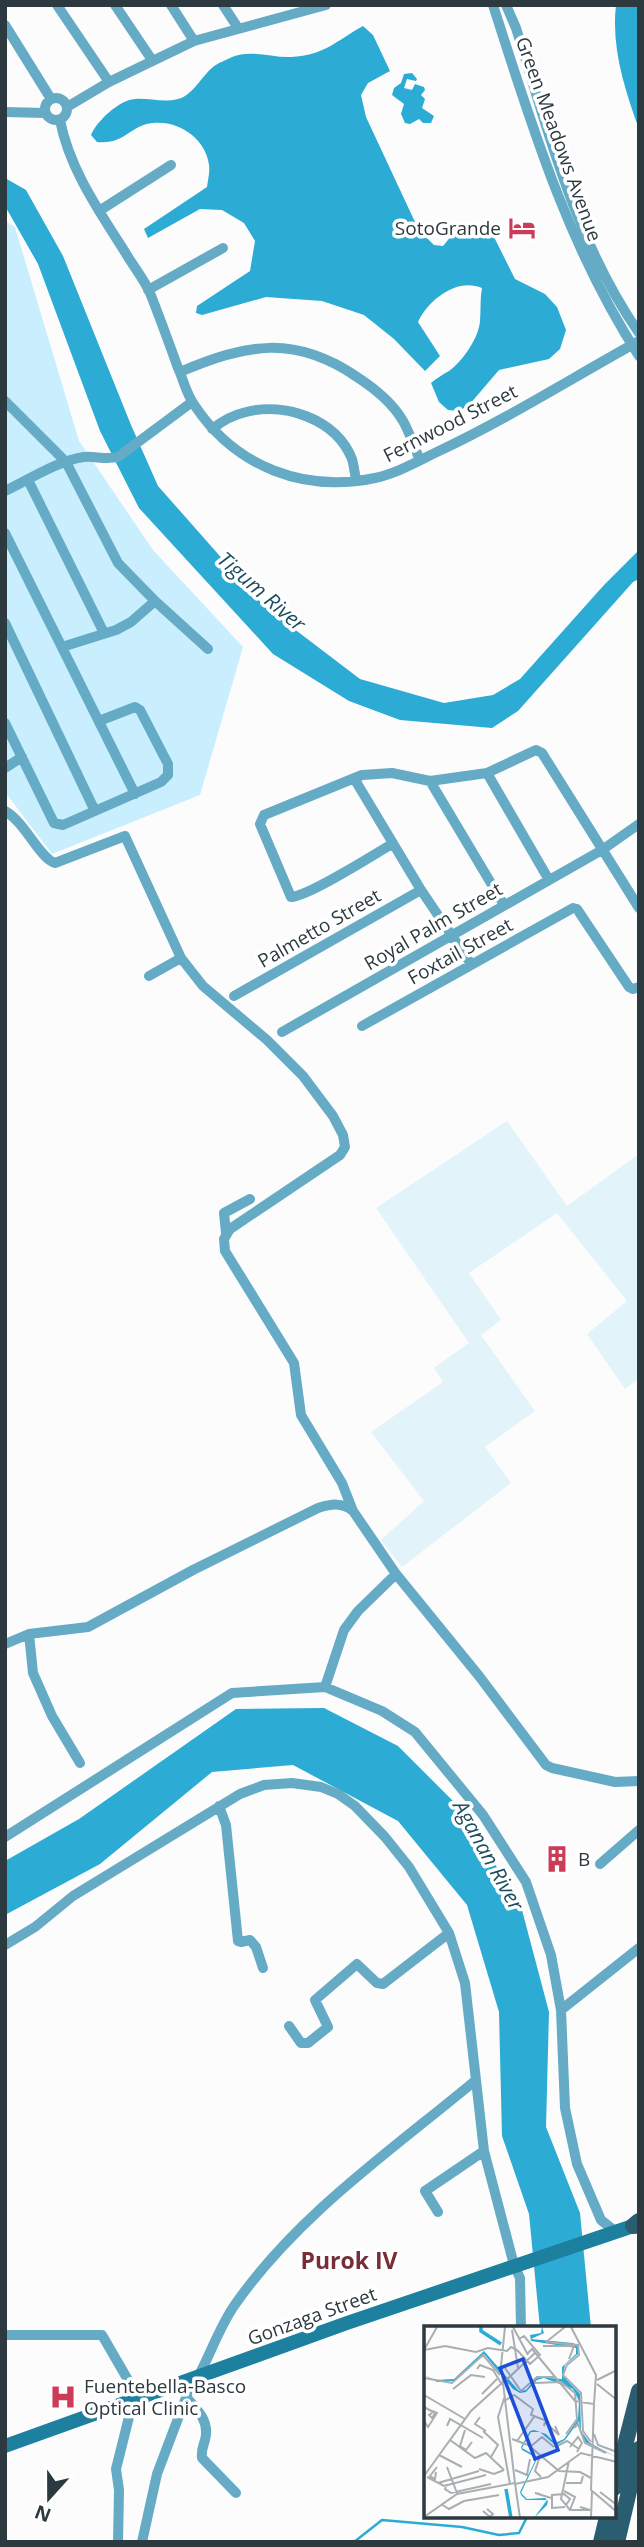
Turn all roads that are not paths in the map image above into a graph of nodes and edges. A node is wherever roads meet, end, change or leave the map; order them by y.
1 (57, 5) edge
2 (115, 5) edge
3 (171, 5) edge
4 (223, 5) edge
5 (326, 5) edge
6 (493, 5) edge
7 (506, 5) edge
8 (291, 9) edge
9 (5, 25) edge
10 (238, 28) junction
11 (194, 41) junction
12 (152, 60) junction
13 (109, 82) junction
14 (51, 99) junction
15 (67, 107) junction
16 (5, 112) edge
17 (45, 114) junction
18 (60, 120) junction
19 (171, 165) dead end
20 (99, 211) junction
21 (223, 248) dead end
22 (148, 290) junction
23 (639, 333) edge
24 (635, 343) edge
25 (639, 356) edge
26 (180, 372) junction
27 (5, 401) edge
28 (192, 402) junction
29 (212, 429) junction
30 (420, 460) junction
31 (66, 462) junction
32 (28, 480) junction
33 (356, 481) junction
34 (5, 491) edge
35 (5, 533) edge
36 (155, 601) junction
37 (5, 623) edge
38 (104, 633) junction
39 (62, 647) junction
40 (208, 649) dead end
41 (99, 721) junction
42 (5, 723) edge
43 (22, 757) junction
44 (5, 768) edge
45 (487, 773) junction
46 (355, 780) junction
47 (430, 781) junction
48 (135, 794) junction
49 (5, 811) edge
50 (95, 811) junction
51 (639, 824) edge
52 (393, 844) junction
53 (602, 850) junction
54 (549, 880) junction
55 (421, 890) junction
56 (504, 905) junction
57 (639, 908) edge
58 (450, 935) junction
59 (181, 958) junction
60 (471, 964) junction
61 (149, 976) dead end
62 (639, 987) edge
63 (234, 996) dead end
64 (362, 1026) dead end
65 (282, 1032) dead end
66 (250, 1199) dead end
67 (226, 1233) junction
68 (353, 1511) junction
69 (396, 1574) junction
70 (29, 1634) junction
71 (5, 1644) edge
72 (325, 1687) junction
73 (80, 1763) dead end
74 (639, 1781) edge
75 (219, 1805) junction
76 (639, 1830) edge
77 (5, 1837) edge
78 (600, 1864) dead end
79 (449, 1933) junction
80 (5, 1945) edge
81 (639, 1948) edge
82 (263, 1968) dead end
83 (561, 2010) junction
84 (289, 2026) dead end
85 (476, 2080) junction
86 (484, 2151) junction
87 (438, 2212) dead end
88 (637, 2225) edge
89 (616, 2232) junction
90 (516, 2265) junction
91 (521, 2326) edge
92 (5, 2335) edge
93 (196, 2378) junction
94 (187, 2398) junction
95 (637, 2399) edge
96 (136, 2400) junction
97 (5, 2446) edge
98 (639, 2449) edge
99 (616, 2480) edge
100 (236, 2493) dead end
101 (607, 2519) edge
102 (118, 2542) edge
103 (142, 2542) edge
104 (601, 2542) edge
105 (617, 2542) edge

1 - 13 street
2 - 12 street
3 - 11 street
4 - 10 street
5 - 8 street
6 - 24 street, Green Meadows Avenue
7 - 23 street, Green Meadows Avenue
8 - 10 street
9 - 14 street
10 - 11 street
11 - 12 street
12 - 13 street
13 - 15 street
14 - 15 street
14 - 17 street
15 - 18 street
16 - 17 street
17 - 18 street
18 - 20 street, Fernwood Street
19 - 20 street
20 - 22 street, Fernwood Street
21 - 22 street
22 - 26 street, Fernwood Street
24 - 25 street, Green Meadows Avenue
24 - 30 street, Fernwood Street
26 - 28 street, Fernwood Street
26 - 30 street
27 - 31 street
28 - 29 street, Fernwood Street
28 - 31 street
29 - 33 street, Fernwood Street
29 - 33 street
30 - 33 street, Fernwood Street
31 - 32 street
31 - 36 street
32 - 34 street
32 - 38 street
35 - 39 street
36 - 38 street
36 - 40 street
37 - 50 street
38 - 39 street
39 - 41 street
41 - 48 street
41 - 48 street
42 - 43 street
43 - 44 street
43 - 50 street
45 - 47 street
45 - 53 street
45 - 54 street
46 - 47 street
46 - 52 street
46 - 52 street
47 - 56 street
48 - 50 street
49 - 59 street
51 - 53 street, Royal Palm Street
52 - 55 street
53 - 54 street, Royal Palm Street
53 - 57 street
54 - 56 street, Royal Palm Street
55 - 58 street
55 - 63 street, Palmetto Street
56 - 58 street, Royal Palm Street
58 - 60 street
58 - 65 street, Royal Palm Street
59 - 61 street
59 - 67 street
60 - 62 street, Foxtail Street
60 - 64 street, Foxtail Street
66 - 67 street
67 - 68 street
68 - 69 street
68 - 70 street
69 - 72 street
69 - 74 street
70 - 71 street
70 - 73 street
72 - 77 street
72 - 83 street
75 - 79 street
75 - 80 street
75 - 82 street
76 - 78 street
79 - 84 street
79 - 85 street
81 - 83 street
83 - 89 street
85 - 86 street
85 - 93 street
86 - 87 street
86 - 90 street
88 - 89 main road, Gonzaga Street
89 - 90 main road, Gonzaga Street
90 - 91 street
90 - 93 main road, Gonzaga Street
92 - 96 street
93 - 94 street
93 - 96 main road, Gonzaga Street
94 - 100 street
94 - 103 street
95 - 99 main road
96 - 97 main road, Gonzaga Street
96 - 102 street
98 - 105 main road
101 - 104 main road

